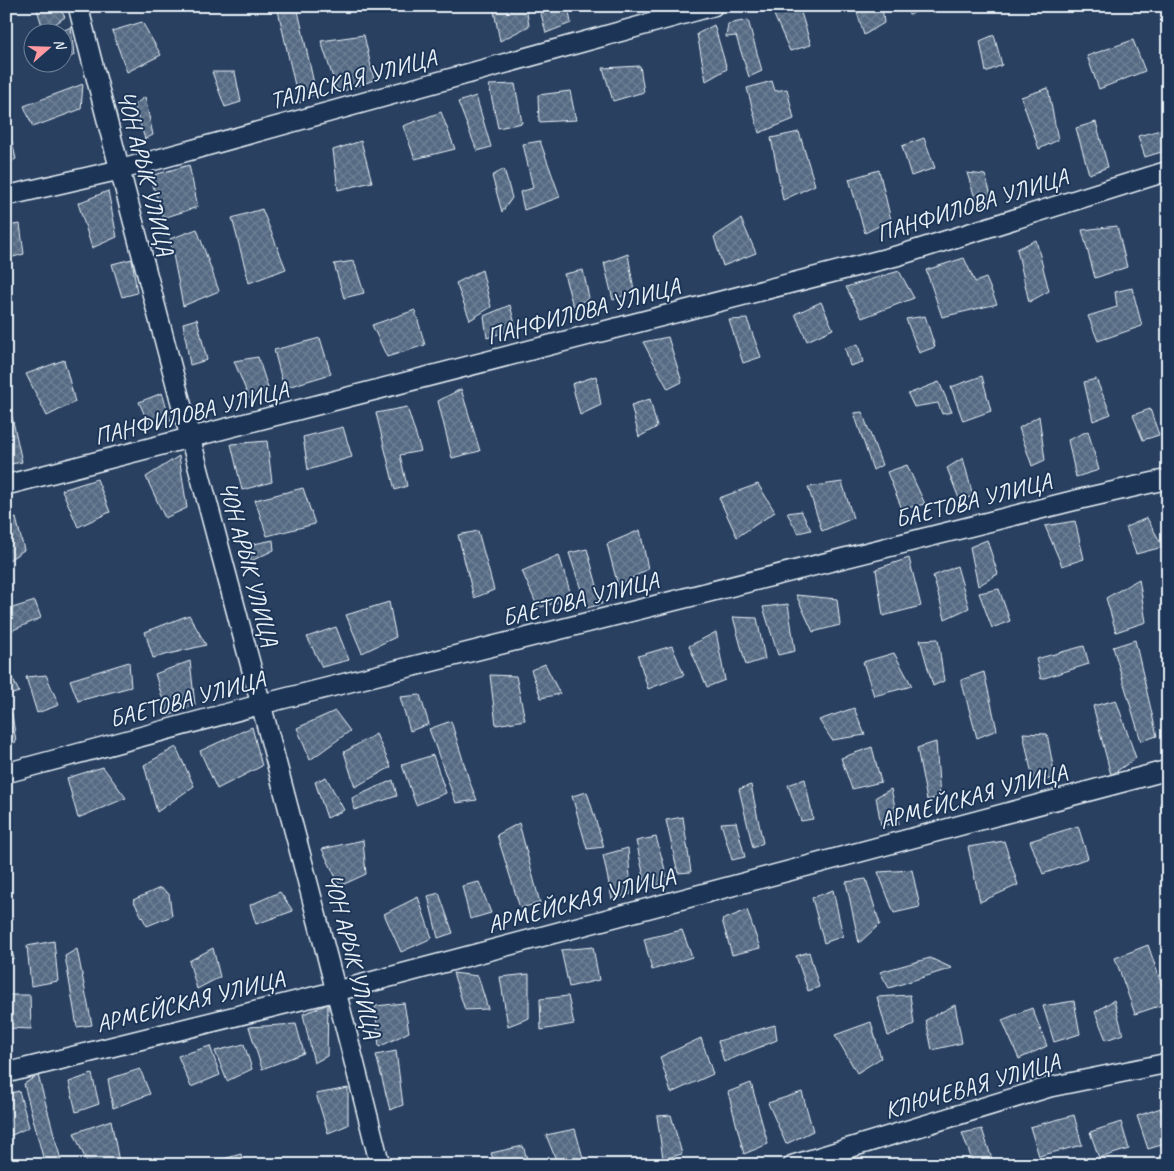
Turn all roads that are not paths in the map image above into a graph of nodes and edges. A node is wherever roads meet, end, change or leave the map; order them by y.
1 (78, 6) edge
2 (713, 6) edge
3 (119, 170) junction
4 (1168, 171) edge
5 (6, 196) edge
6 (189, 439) junction
7 (1168, 479) edge
8 (6, 485) edge
9 (262, 704) junction
10 (1168, 770) edge
11 (6, 773) edge
12 (337, 990) junction
13 (1168, 1063) edge
14 (6, 1073) edge
15 (380, 1165) edge
16 (793, 1165) edge

1 - 3 street, ЧОН АРЫК УЛИЦА
2 - 3 street, ТАЛАСКАЯ УЛИЦА
3 - 5 street, ТАЛАСКАЯ УЛИЦА
3 - 6 street, ЧОН АРЫК УЛИЦА
4 - 6 street, ПАНФИЛОВА УЛИЦА
6 - 8 street, ПАНФИЛОВА УЛИЦА
6 - 9 street, ЧОН АРЫК УЛИЦА
7 - 9 street, БАЕТОВА УЛИЦА
9 - 11 street, БАЕТОВА УЛИЦА
9 - 12 street, ЧОН АРЫК УЛИЦА
10 - 12 street, АРМЕЙСКАЯ УЛИЦА
12 - 14 street, АРМЕЙСКАЯ УЛИЦА
12 - 15 street, ЧОН АРЫК УЛИЦА
13 - 16 street, КЛЮЧЕВАЯ УЛИЦА

